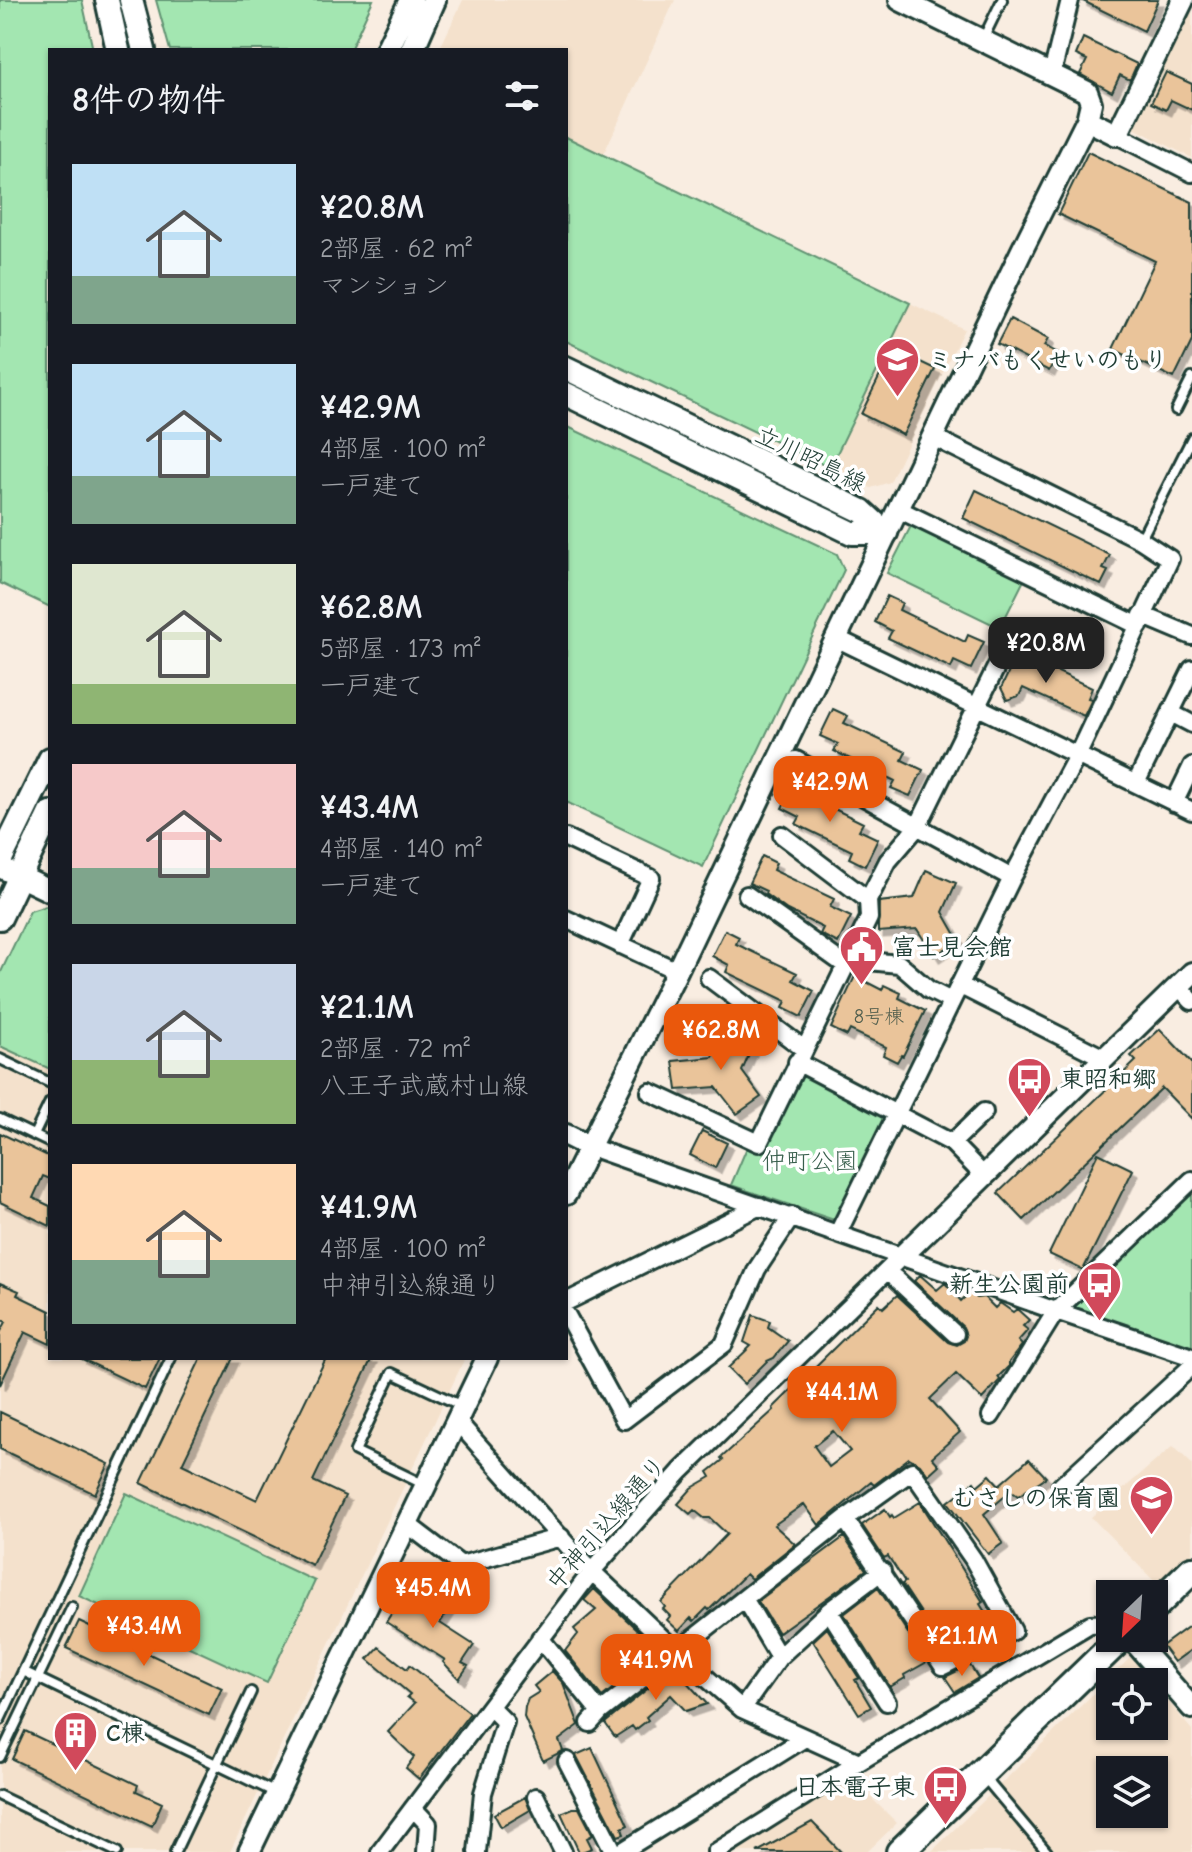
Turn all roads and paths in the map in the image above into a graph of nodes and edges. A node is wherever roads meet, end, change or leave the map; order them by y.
1 (107, 0) edge
2 (131, 0) edge
3 (411, 0) edge
4 (434, 0) edge
5 (900, 0) edge
6 (1002, 0) edge
7 (1070, 0) edge
8 (1183, 0) edge
9 (983, 40) junction
10 (118, 48) edge
11 (143, 48) edge
12 (388, 48) edge
13 (413, 48) edge
14 (1052, 74) junction
15 (1087, 120) junction
16 (1117, 135) junction
17 (1192, 173) edge
18 (568, 369) edge
19 (1192, 378) edge
20 (568, 395) edge
21 (1176, 410) dead end
22 (933, 437) junction
23 (1192, 438) edge
24 (898, 509) junction
25 (886, 533) junction
26 (1141, 540) junction
27 (1140, 621) junction
28 (1012, 635) dead end
29 (1192, 636) edge
30 (836, 638) junction
31 (1192, 669) edge
32 (977, 706) junction
33 (1171, 713) junction
34 (1192, 724) edge
35 (1078, 754) junction
36 (796, 760) dead end
37 (48, 764) edge
38 (1192, 766) edge
39 (1136, 783) junction
40 (1174, 803) junction
41 (1192, 811) edge
42 (48, 816) edge
43 (918, 826) junction
44 (782, 835) dead end
45 (568, 839) edge
46 (7, 869) edge
47 (1012, 878) junction
48 (48, 890) edge
49 (747, 895) dead end
50 (868, 900) junction
51 (0, 918) edge
52 (568, 920) edge
53 (620, 945) junction
54 (847, 962) junction
55 (677, 971) junction
56 (709, 978) dead end
57 (959, 985) junction
58 (1187, 987) edge
59 (951, 1001) junction
60 (800, 1056) junction
61 (1104, 1058) junction
62 (0, 1059) edge
63 (48, 1082) edge
64 (650, 1092) dead end
65 (48, 1106) edge
66 (984, 1112) dead end
67 (897, 1113) junction
68 (0, 1119) edge
69 (34, 1135) junction
70 (568, 1136) edge
71 (48, 1142) edge
72 (952, 1143) junction
73 (590, 1147) junction
74 (983, 1175) junction
75 (1192, 1180) edge
76 (568, 1190) edge
77 (760, 1206) junction
78 (792, 1216) junction
79 (838, 1233) junction
80 (908, 1258) junction
81 (895, 1278) junction
82 (568, 1301) edge
83 (1056, 1311) junction
84 (568, 1318) edge
85 (955, 1334) dead end
86 (1192, 1357) edge
87 (170, 1360) edge
88 (486, 1360) edge
89 (1192, 1366) edge
90 (461, 1414) junction
91 (991, 1416) dead end
92 (733, 1435) dead end
93 (425, 1486) junction
94 (1061, 1486) dead end
95 (845, 1519) junction
96 (407, 1524) junction
97 (561, 1537) junction
98 (461, 1565) junction
99 (1192, 1570) edge
100 (592, 1571) junction
101 (882, 1571) junction
102 (467, 1586) dead end
103 (1168, 1593) edge
104 (745, 1600) junction
105 (72, 1607) dead end
106 (829, 1611) junction
107 (1096, 1624) edge
108 (540, 1638) junction
109 (1106, 1652) edge
110 (1143, 1652) edge
111 (678, 1653) junction
112 (779, 1657) junction
113 (23, 1671) junction
114 (38, 1678) junction
115 (251, 1692) dead end
116 (887, 1702) dead end
117 (490, 1707) junction
118 (1192, 1708) edge
119 (742, 1709) junction
120 (0, 1720) edge
121 (805, 1738) junction
122 (0, 1757) edge
123 (567, 1761) dead end
124 (859, 1762) junction
125 (217, 1764) junction
126 (980, 1774) junction
127 (277, 1793) junction
128 (0, 1796) edge
129 (536, 1797) dead end
130 (413, 1808) junction
131 (722, 1850) edge
132 (117, 1852) edge
133 (175, 1852) edge
134 (249, 1852) edge
135 (380, 1852) edge
136 (426, 1852) edge
137 (477, 1852) edge
138 (563, 1852) edge
139 (614, 1852) edge
140 (621, 1852) edge
141 (900, 1852) edge
142 (1047, 1852) edge

1 - 10 main road
2 - 11 main road
3 - 12 main road
4 - 13 main road
5 - 9 street
6 - 9 lane
7 - 14 street
8 - 16 street
9 - 14 street
14 - 15 street
15 - 16 street
15 - 22 street
16 - 17 street
18 - 25 main road, 立川昭島線
19 - 21 lane
20 - 25 main road, 立川昭島線
22 - 24 street
22 - 26 street
23 - 26 lane
24 - 25 street
24 - 27 street
25 - 30 street
26 - 27 street
27 - 29 street
27 - 35 street
28 - 32 street
30 - 32 street
30 - 55 street
31 - 33 street
32 - 35 street
32 - 43 street
33 - 34 street
33 - 39 street
35 - 39 street
35 - 47 street
36 - 43 street
37 - 46 main road
38 - 40 street
39 - 40 street
40 - 41 street
42 - 46 main road
43 - 47 street
43 - 50 street
44 - 50 street
45 - 53 street
46 - 48 street
46 - 51 main road
47 - 57 street
49 - 54 street
50 - 54 street
52 - 53 street
53 - 55 street
54 - 59 street
54 - 60 street
55 - 73 street
56 - 60 street
57 - 59 street
57 - 61 street
58 - 61 street
59 - 67 street
60 - 64 street
60 - 67 street
61 - 74 street
62 - 63 lane
65 - 69 lane
66 - 72 street
67 - 72 street
67 - 79 street
68 - 69 lane
69 - 71 lane
70 - 73 street
72 - 74 street
73 - 76 street
73 - 77 street
74 - 80 street
75 - 83 street
77 - 78 street
77 - 82 street
78 - 79 street
78 - 84 street
79 - 80 street
80 - 81 street
80 - 83 street
80 - 100 street, 中神引込線通り
81 - 85 street
81 - 92 street
83 - 86 street
83 - 91 street
87 - 113 lane
88 - 90 street
89 - 94 street
90 - 93 street
90 - 93 lane
90 - 97 street
93 - 96 street
95 - 101 street
95 - 101 street
95 - 104 street
96 - 98 street
96 - 127 street
97 - 98 street
97 - 100 street
98 - 102 street
99 - 103 main road
100 - 108 street, 中神引込線通り
100 - 111 street
101 - 106 street
104 - 111 street
104 - 112 street
105 - 114 lane
106 - 112 street
106 - 116 street
107 - 124 street
108 - 111 street
108 - 117 street, 中神引込線通り
109 - 126 main road
110 - 118 street
111 - 119 street
112 - 119 street
113 - 114 lane
113 - 120 lane
114 - 122 lane
114 - 125 lane
115 - 125 lane
117 - 130 street, 中神引込線通り
117 - 137 street
119 - 121 street
121 - 124 street
121 - 140 street
123 - 139 street
124 - 131 street
125 - 127 lane
125 - 133 lane
126 - 141 main road
126 - 142 lane
127 - 134 street
128 - 132 lane
129 - 138 street
130 - 135 street, 中神引込線通り
130 - 136 street

